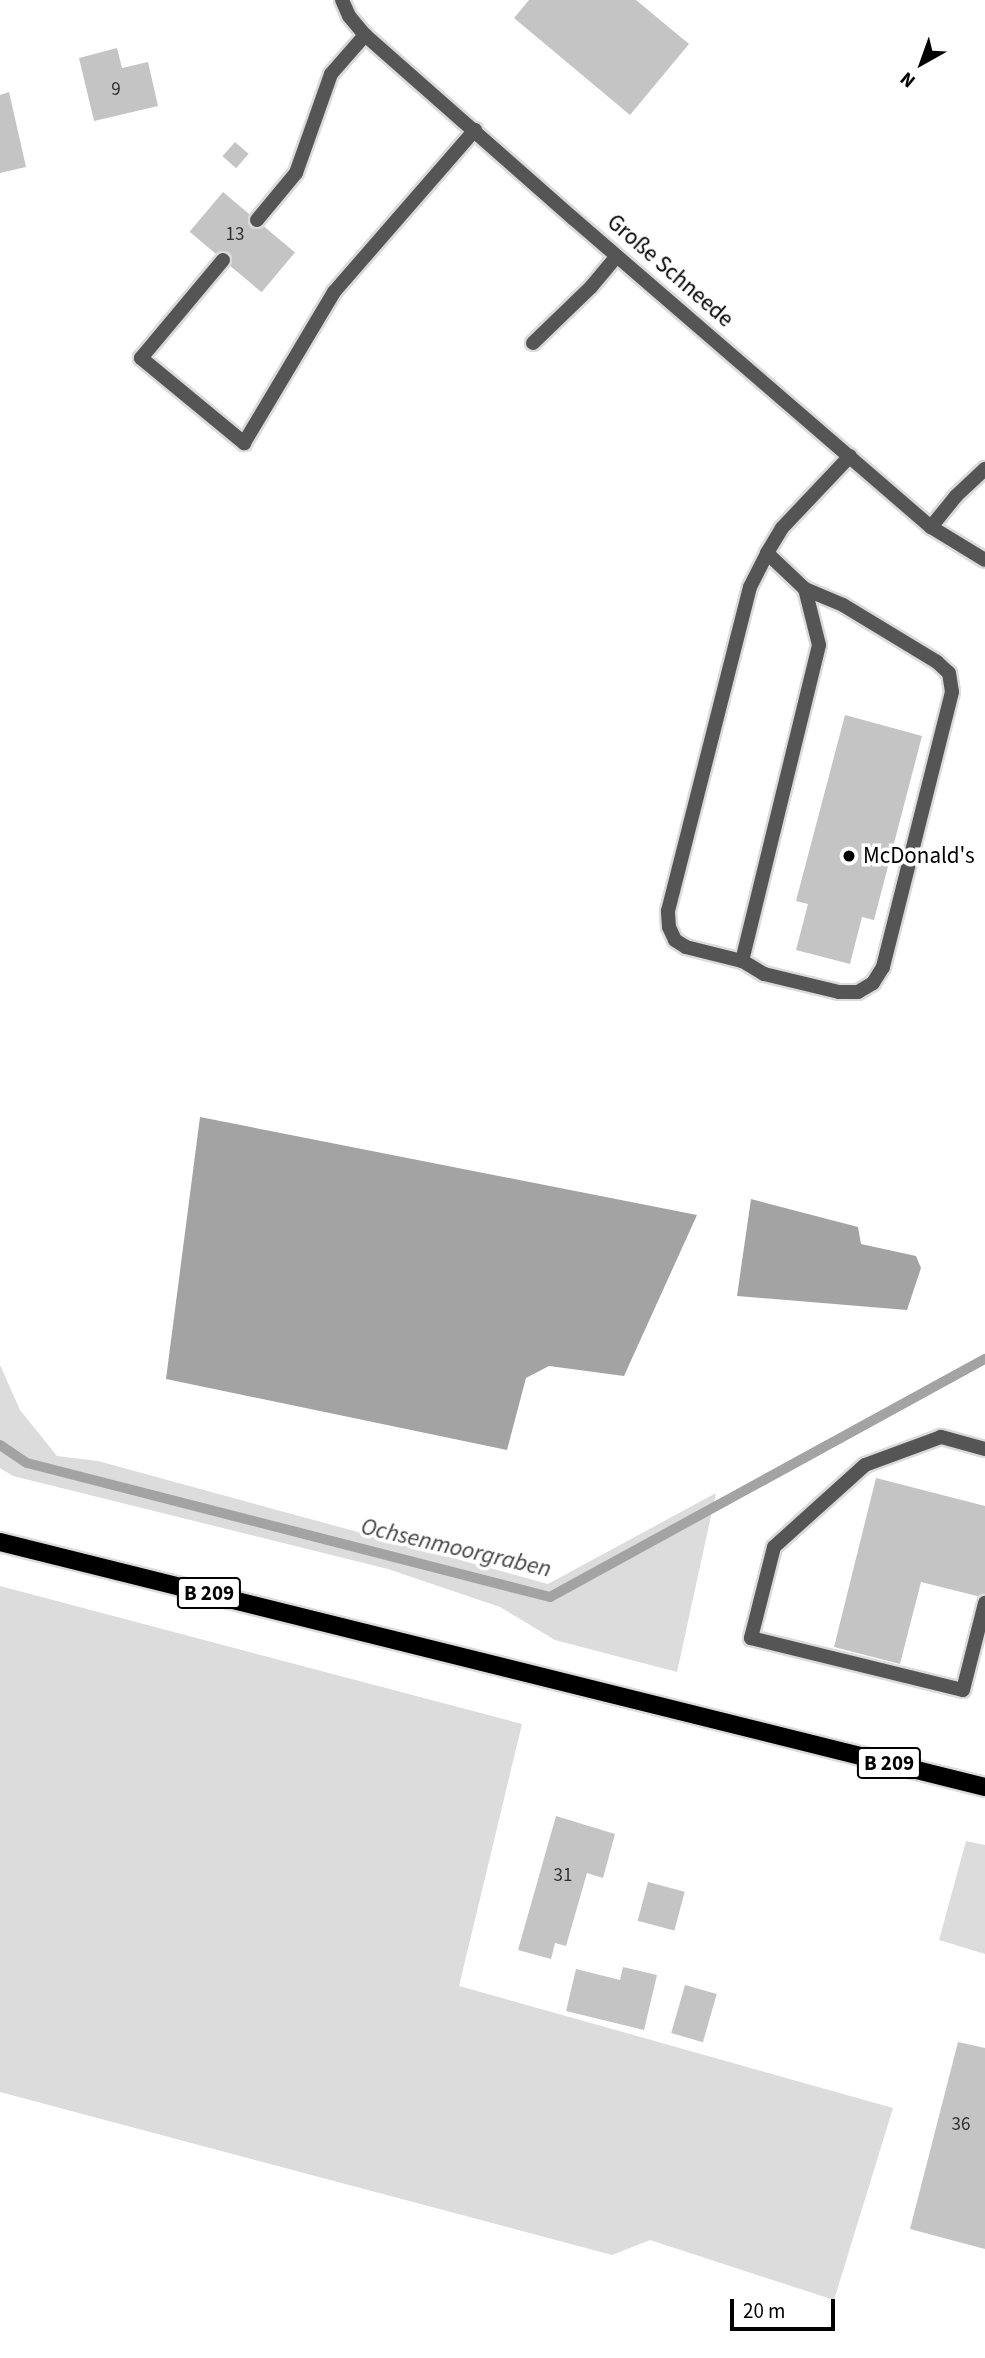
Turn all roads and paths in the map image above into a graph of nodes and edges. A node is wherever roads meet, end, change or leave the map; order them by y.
1 (342, 0) edge
2 (365, 36) junction
3 (475, 130) junction
4 (257, 220) dead end
5 (617, 256) junction
6 (223, 260) dead end
7 (533, 343) dead end
8 (850, 456) junction
9 (985, 469) edge
10 (931, 527) junction
11 (767, 552) junction
12 (985, 560) edge
13 (805, 589) junction
14 (742, 961) junction
15 (985, 1449) edge
16 (0, 1542) edge
17 (985, 1602) edge
18 (985, 1787) edge

1 - 2 street, Große Schneede
2 - 3 street, Große Schneede
2 - 4 street
3 - 5 street, Große Schneede
3 - 6 street
5 - 7 street
5 - 8 street, Große Schneede
8 - 10 street, Große Schneede
8 - 11 street
9 - 10 street
10 - 12 street, Große Schneede
11 - 13 street
11 - 14 street
13 - 14 street
13 - 14 street
15 - 17 street
16 - 18 main road, B 209

